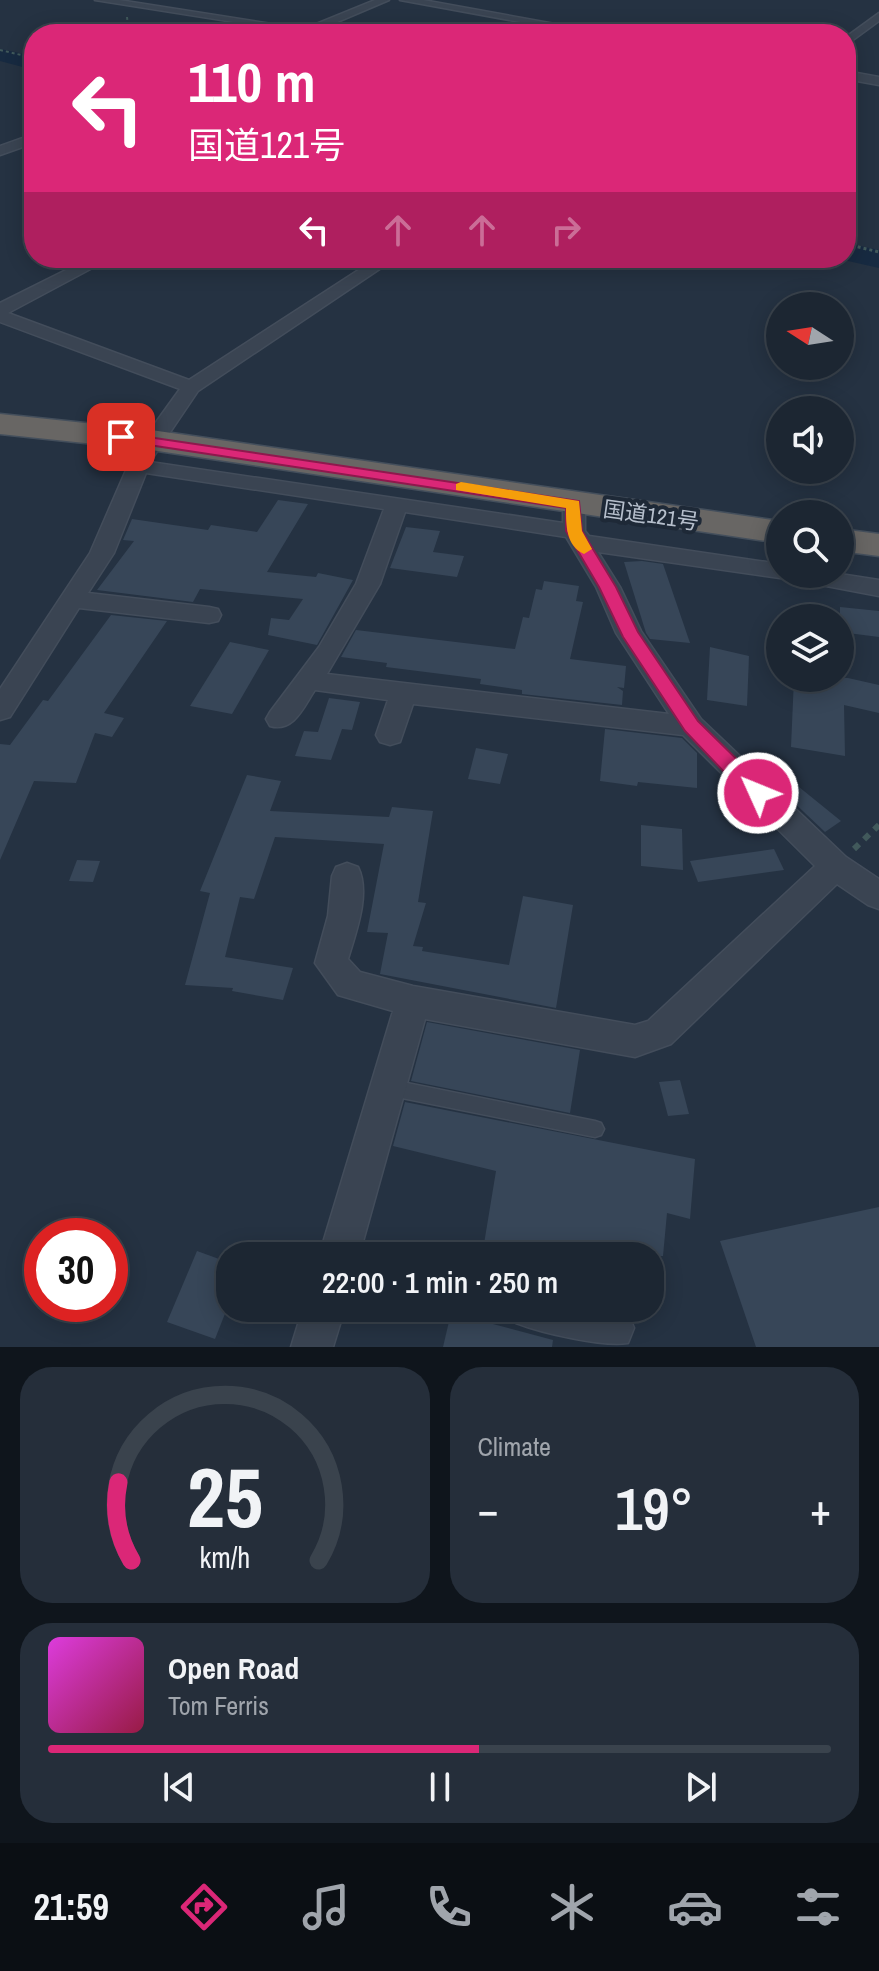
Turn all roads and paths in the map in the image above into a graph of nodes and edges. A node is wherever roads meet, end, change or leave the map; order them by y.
1 (100, 0) edge
2 (384, 0) edge
3 (405, 0) edge
4 (879, 16) edge
5 (247, 24) edge
6 (324, 24) edge
7 (546, 24) edge
8 (856, 34) edge
9 (0, 50) edge
10 (24, 56) edge
11 (856, 77) edge
12 (879, 81) edge
13 (24, 142) edge
14 (0, 151) edge
15 (856, 246) edge
16 (879, 252) edge
17 (84, 268) edge
18 (373, 268) edge
19 (0, 313) edge
20 (191, 387) junction
21 (0, 424) edge
22 (144, 453) junction
23 (397, 505) junction
24 (576, 526) junction
25 (766, 532) edge
26 (854, 542) edge
27 (879, 545) edge
28 (766, 568) edge
29 (854, 584) edge
30 (879, 588) edge
31 (70, 599) junction
32 (209, 615) dead end
33 (324, 683) dead end
34 (403, 694) junction
35 (0, 710) edge
36 (280, 719) dead end
37 (691, 726) junction
38 (390, 735) dead end
39 (835, 866) junction
40 (347, 876) dead end
41 (879, 896) edge
42 (413, 1001) junction
43 (385, 1087) junction
44 (595, 1129) dead end
45 (343, 1242) edge
46 (320, 1322) edge
47 (588, 1322) edge
48 (613, 1328) dead end
49 (312, 1347) edge

1 - 5 street
2 - 6 street
3 - 7 street
4 - 8 street
9 - 10 path
11 - 12 street
13 - 14 street
15 - 16 path
17 - 19 street
18 - 20 street
19 - 20 street
20 - 22 street
21 - 22 highway, 国道121号
22 - 23 street
22 - 24 highway, 国道121号
22 - 31 street
23 - 24 street
23 - 36 street
24 - 25 highway, 国道121号
24 - 28 street
24 - 37 street
26 - 27 highway
29 - 30 street
31 - 32 street
31 - 35 street
33 - 34 street
34 - 37 street
34 - 38 street
37 - 39 street
39 - 41 street
39 - 42 street
40 - 42 street
42 - 43 street
43 - 44 lane
43 - 45 street
46 - 49 street
47 - 48 street

